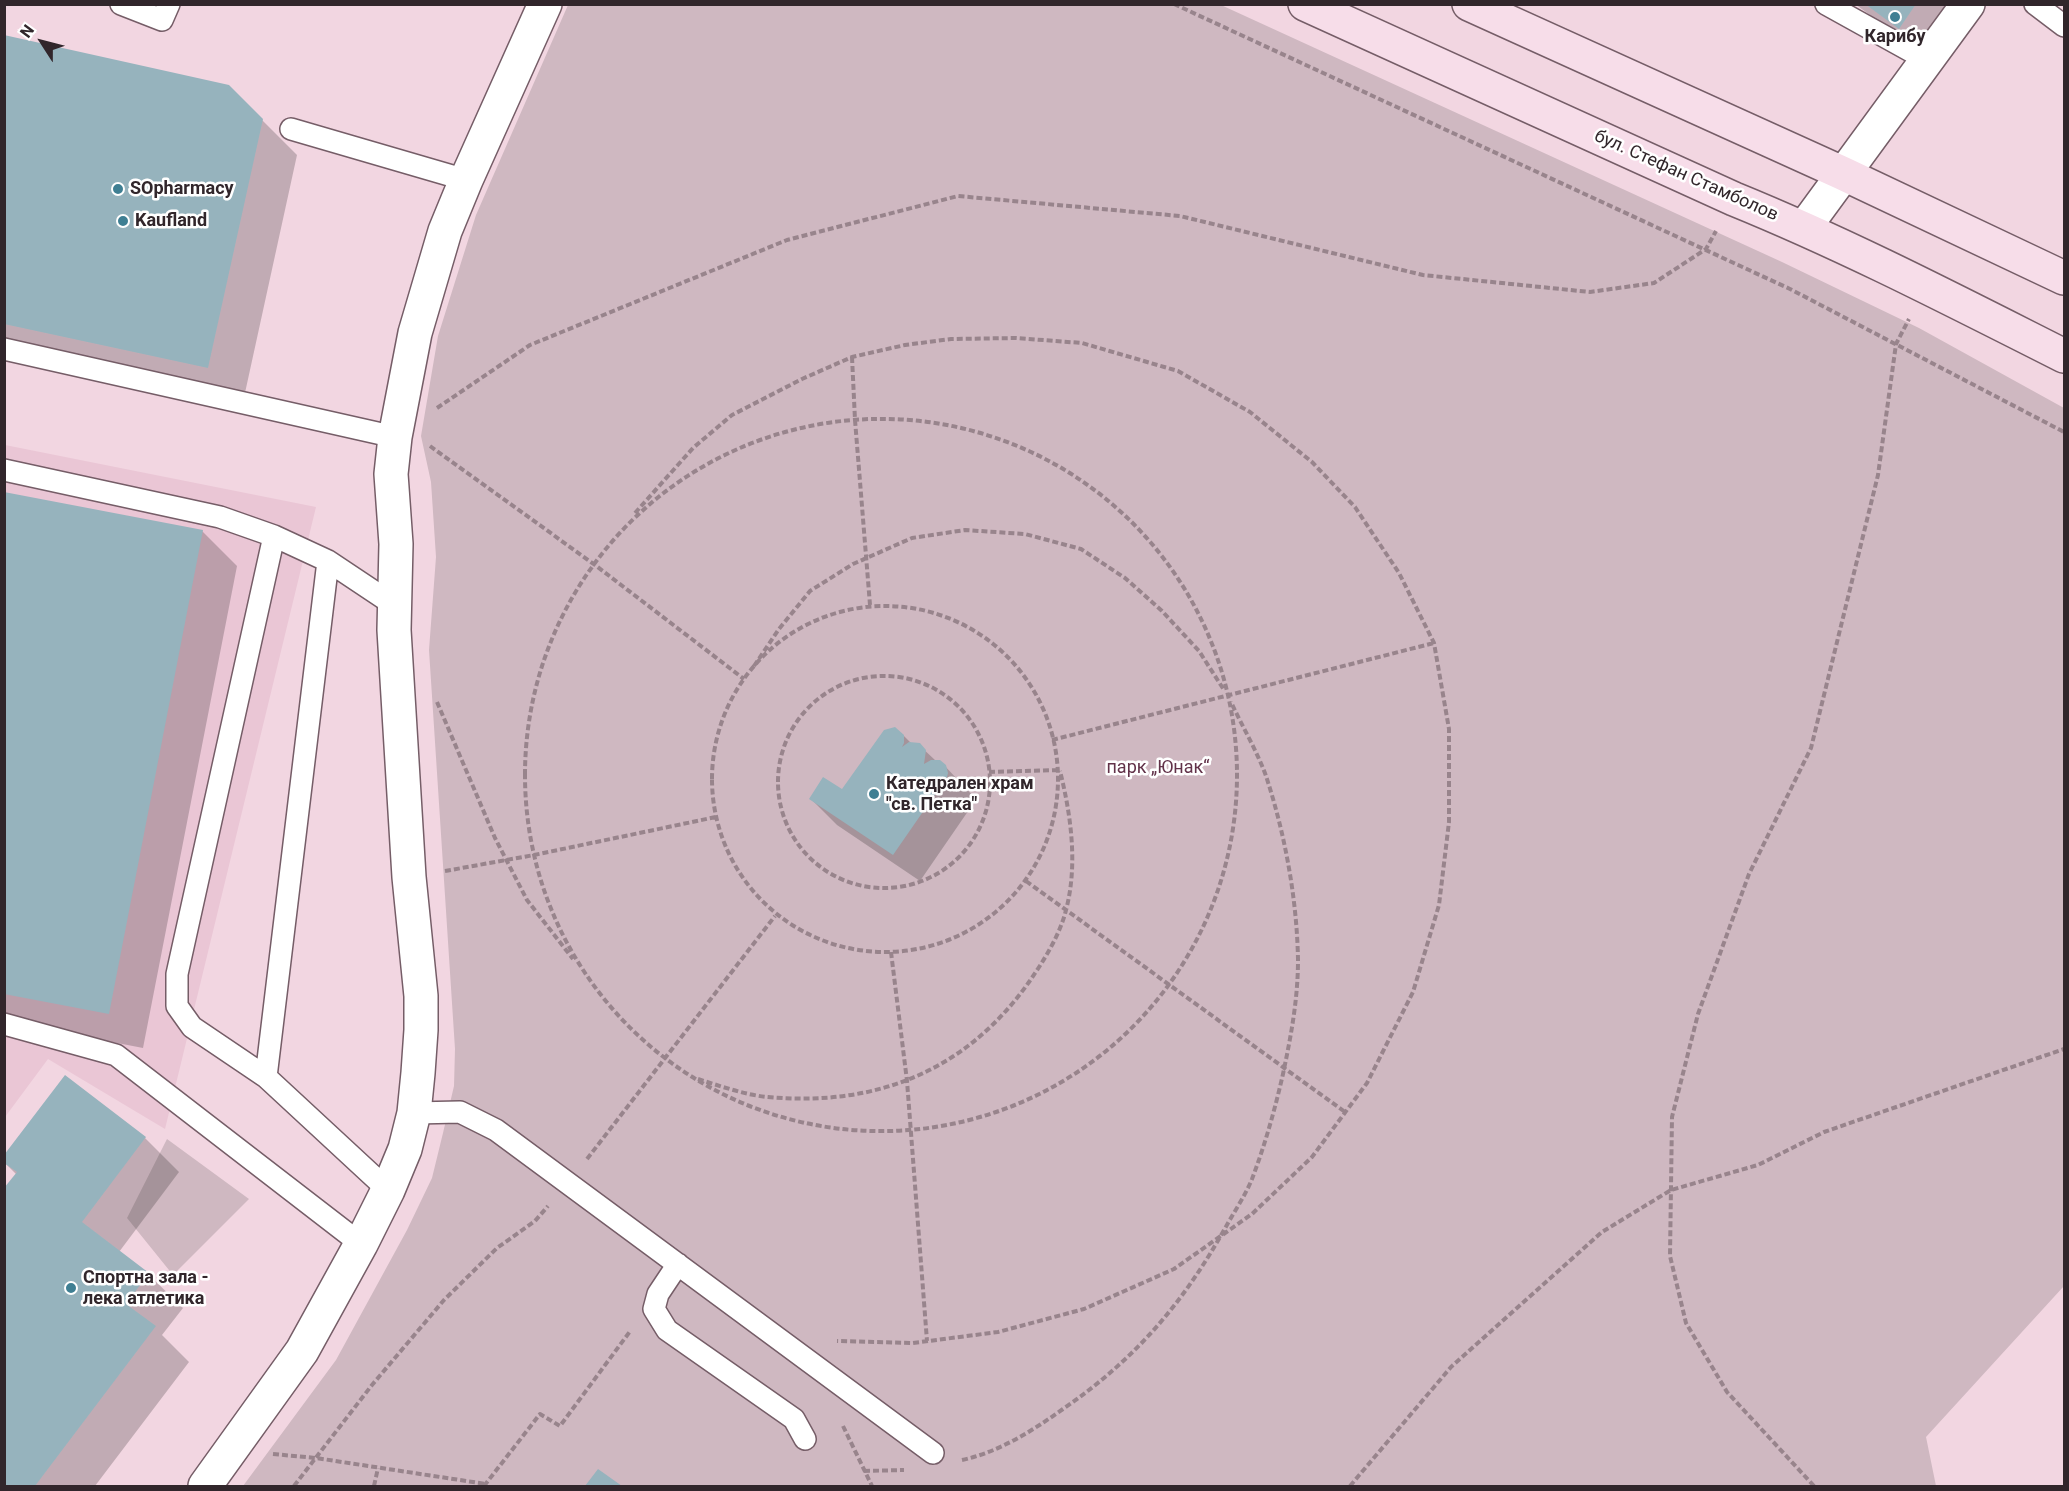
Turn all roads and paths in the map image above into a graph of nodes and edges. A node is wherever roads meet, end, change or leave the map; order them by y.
1 (121, 4) edge
2 (169, 4) edge
3 (545, 4) edge
4 (1174, 4) edge
5 (1305, 4) edge
6 (1469, 4) edge
7 (1826, 4) edge
8 (1968, 4) edge
9 (2035, 4) edge
10 (2064, 26) edge
11 (1927, 60) junction
12 (291, 129) dead end
13 (1842, 173) junction
14 (466, 180) junction
15 (1734, 199) junction
16 (1804, 228) junction
17 (1706, 249) junction
18 (2064, 278) edge
19 (1926, 286) junction
20 (1896, 344) junction
21 (4, 349) edge
22 (2064, 356) edge
23 (852, 357) junction
24 (855, 420) junction
25 (2064, 432) edge
26 (395, 437) junction
27 (4, 470) edge
28 (629, 521) junction
29 (274, 536) junction
30 (867, 557) junction
31 (328, 561) junction
32 (595, 565) junction
33 (394, 605) junction
34 (870, 605) junction
35 (1434, 643) junction
36 (754, 666) junction
37 (744, 679) junction
38 (1228, 696) junction
39 (436, 701) dead end
40 (1052, 740) junction
41 (1059, 770) junction
42 (989, 772) junction
43 (716, 817) junction
44 (534, 855) junction
45 (507, 860) junction
46 (409, 877) junction
47 (1026, 881) junction
48 (1066, 910) junction
49 (775, 916) junction
50 (891, 952) junction
51 (581, 969) junction
52 (1169, 984) junction
53 (4, 1024) edge
54 (2064, 1049) edge
55 (665, 1059) junction
56 (1284, 1069) junction
57 (688, 1075) junction
58 (266, 1077) junction
59 (907, 1082) junction
60 (1345, 1112) junction
61 (414, 1113) junction
62 (910, 1130) junction
63 (568, 1183) junction
64 (388, 1190) junction
65 (1671, 1190) junction
66 (1221, 1236) junction
67 (361, 1244) junction
68 (678, 1264) junction
69 (658, 1294) junction
70 (832, 1341) dead end
71 (927, 1341) junction
72 (805, 1440) dead end
73 (233, 1449) junction
74 (933, 1453) dead end
75 (316, 1458) junction
76 (954, 1462) dead end
77 (378, 1468) junction
78 (909, 1470) dead end
79 (864, 1471) dead end
80 (485, 1485) edge
81 (205, 1486) edge
82 (294, 1486) edge
83 (374, 1486) edge
84 (1350, 1486) edge
85 (1814, 1486) edge

1 - 2 lane
3 - 14 street
4 - 17 path
5 - 15 main road, бул. Стефан Стамболов
6 - 13 main road
7 - 11 lane
8 - 11 street
9 - 10 lane
11 - 13 street
12 - 14 lane
13 - 16 street
13 - 18 main road
14 - 26 street
15 - 16 main road, бул. Стефан Стамболов
15 - 17 path
16 - 19 main road, бул. Стефан Стамболов
17 - 20 path
17 - 26 path
19 - 20 path
19 - 22 main road, бул. Стефан Стамболов
20 - 25 path
20 - 65 path
21 - 26 lane
23 - 24 path
23 - 28 path
23 - 35 path
24 - 28 path
24 - 30 path
24 - 38 path
26 - 32 path
26 - 33 street
27 - 29 lane
28 - 32 path
29 - 31 lane
29 - 58 lane
30 - 34 path
30 - 36 path
30 - 38 path
31 - 33 lane
31 - 58 lane
32 - 37 path
32 - 44 path
33 - 46 street
34 - 36 path
34 - 40 path
35 - 38 path
35 - 60 path
36 - 37 path
37 - 43 path
38 - 40 path
38 - 52 path
38 - 56 path
39 - 45 path
40 - 41 path
40 - 48 path
41 - 42 path
41 - 47 path
42 - 42 path
43 - 44 path
43 - 49 path
44 - 45 path
44 - 51 path
45 - 46 path
45 - 51 path
46 - 61 street
47 - 48 path
47 - 50 path
48 - 52 path
48 - 59 path
49 - 50 path
49 - 55 path
50 - 59 path
51 - 55 path
52 - 56 path
52 - 62 path
53 - 67 lane
54 - 65 path
55 - 57 path
55 - 63 path
56 - 60 path
56 - 66 path
57 - 59 path
57 - 62 path
58 - 64 lane
59 - 62 path
60 - 66 path
61 - 63 lane
61 - 64 street
62 - 71 path
63 - 68 lane
63 - 75 path
64 - 67 street
65 - 84 path
65 - 85 path
66 - 71 path
66 - 76 path
67 - 73 street
68 - 69 lane
68 - 74 lane
69 - 72 lane
69 - 80 path
70 - 71 path
73 - 75 path
73 - 81 street
75 - 77 path
75 - 82 path
77 - 80 path
77 - 83 path
78 - 79 path

